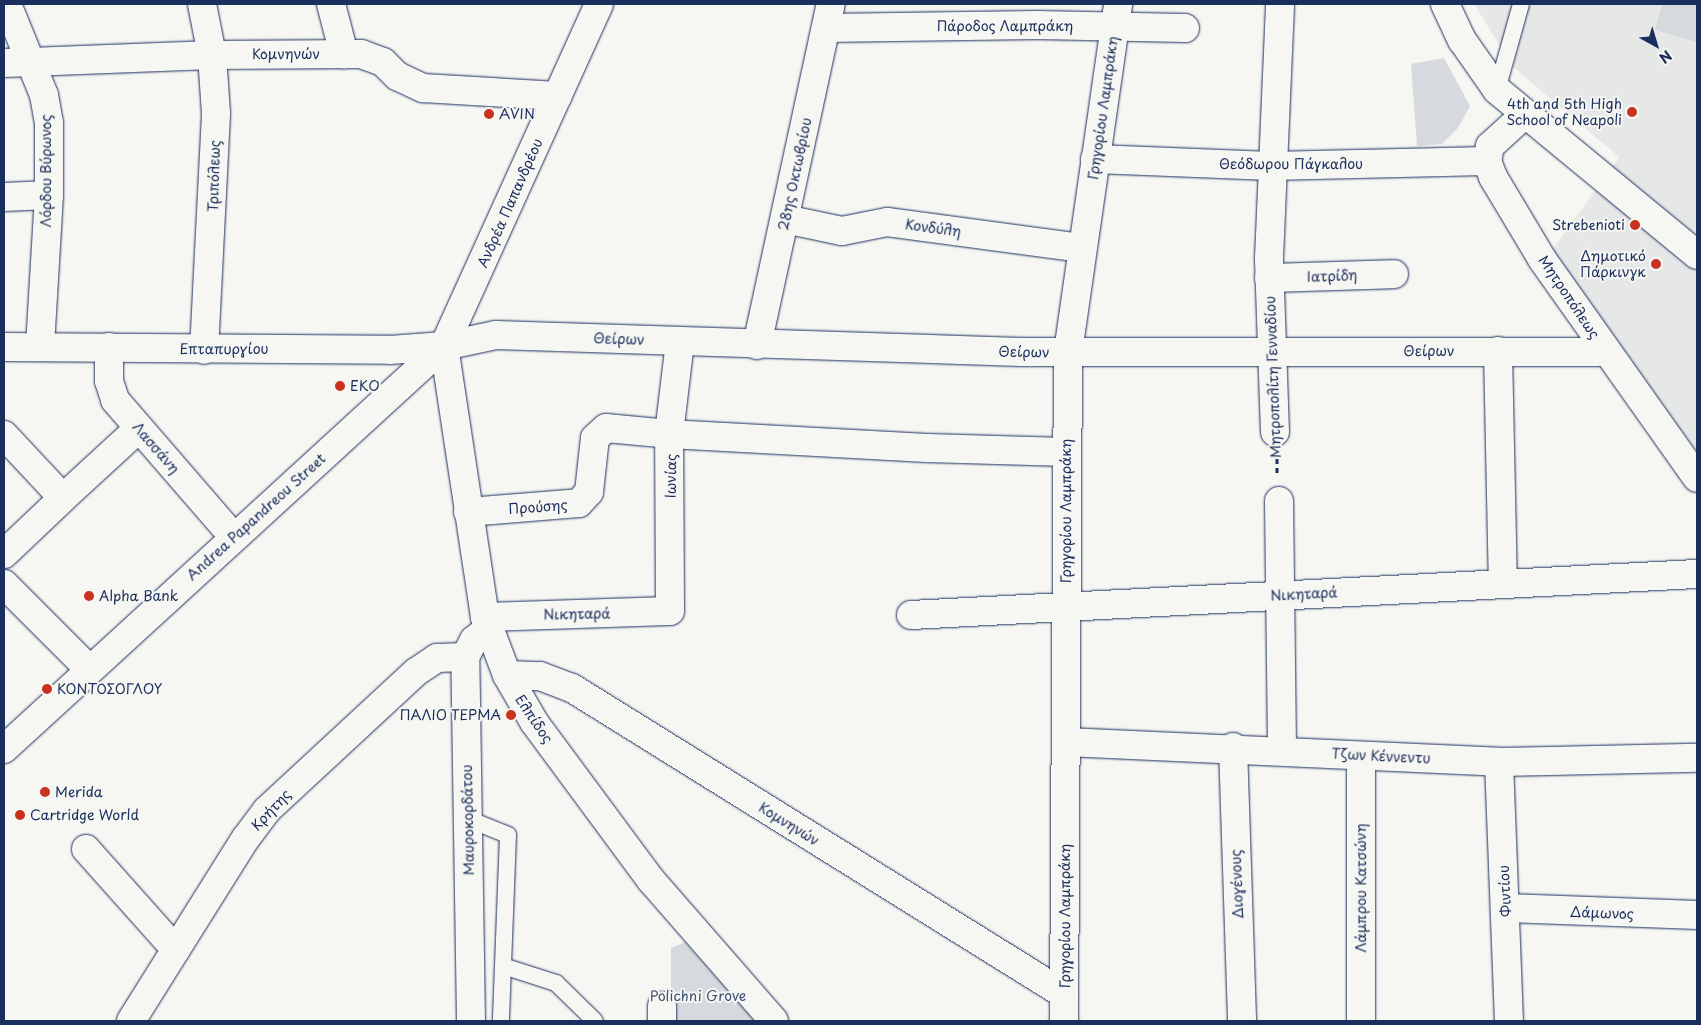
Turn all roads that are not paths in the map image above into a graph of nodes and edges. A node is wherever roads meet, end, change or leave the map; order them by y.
1 (7, 4) edge
2 (202, 4) edge
3 (331, 4) edge
4 (599, 4) edge
5 (1280, 4) edge
6 (1445, 4) edge
7 (1521, 4) edge
8 (1116, 15) edge
9 (828, 16) edge
10 (1185, 28) dead end
11 (344, 54) junction
12 (212, 55) junction
13 (17, 62) edge
14 (1497, 90) junction
15 (558, 96) junction
16 (1524, 115) junction
17 (1095, 159) junction
18 (1487, 161) junction
19 (1271, 166) junction
20 (49, 195) junction
21 (4, 198) edge
22 (785, 219) junction
23 (1082, 248) junction
24 (1697, 255) edge
25 (1394, 274) dead end
26 (1269, 278) junction
27 (680, 342) junction
28 (757, 345) junction
29 (40, 346) junction
30 (444, 346) junction
31 (4, 347) edge
32 (109, 347) junction
33 (204, 350) junction
34 (1498, 351) junction
35 (1068, 352) junction
36 (1273, 352) junction
37 (1606, 352) junction
38 (139, 428) junction
39 (1275, 432) road end
40 (669, 434) junction
41 (4, 435) edge
42 (1066, 452) junction
43 (1697, 478) edge
44 (63, 498) junction
45 (1278, 501) road end
46 (468, 512) junction
47 (232, 536) junction
48 (4, 554) edge
49 (1697, 574) edge
50 (1503, 582) junction
51 (4, 584) edge
52 (1282, 595) junction
53 (1066, 606) junction
54 (670, 611) joint
55 (911, 615) dead end
56 (487, 623) junction
57 (465, 657) junction
58 (89, 669) junction
59 (507, 675) junction
60 (1066, 742) junction
61 (1233, 747) junction
62 (4, 749) edge
63 (1282, 750) junction
64 (1361, 756) junction
65 (1697, 758) edge
66 (1499, 762) junction
67 (468, 819) junction
68 (86, 849) dead end
69 (1506, 908) junction
70 (1697, 915) edge
71 (176, 950) junction
72 (503, 966) junction
73 (1064, 994) junction
74 (132, 1021) edge
75 (470, 1021) edge
76 (501, 1021) edge
77 (595, 1021) edge
78 (774, 1021) edge
79 (1064, 1021) edge
80 (1242, 1021) edge
81 (1361, 1021) edge
82 (1509, 1021) edge

1 - 13 street, Λόρδου Βύρωνος
2 - 12 street, Τριπόλεως
3 - 11 street
4 - 15 street, Ανδρέα Παπανδρέου
5 - 19 street, Μητροπολίτη Γενναδίου
6 - 14 street
7 - 14 lane
8 - 9 street, Πάροδος Λαμπράκη
8 - 10 street, Πάροδος Λαμπράκη
8 - 17 street, Γρηγορίου Λαμπράκη
9 - 22 street, 28ης Οκτωβρίου
11 - 12 street, Κομνηνών
11 - 15 street, Κομνηνών
12 - 13 street, Κομνηνών
12 - 33 street, Τριπόλεως
13 - 20 street, Λόρδου Βύρωνος
14 - 16 street
15 - 30 street, Ανδρέα Παπανδρέου
16 - 18 street
16 - 24 street
17 - 19 street, Θεόδωρου Πάγκαλου
17 - 23 street, Γρηγορίου Λαμπράκη
18 - 19 street, Θεόδωρου Πάγκαλου
18 - 37 street, Μητροπόλεως
19 - 26 street, Μητροπολίτη Γενναδίου
20 - 21 street
20 - 29 street, Λόρδου Βύρωνος
22 - 23 street, Κονδύλη
22 - 28 street, 28ης Οκτωβρίου
23 - 35 street, Γρηγορίου Λαμπράκη
25 - 26 street, Ιατρίδη
26 - 36 street, Μητροπολίτη Γενναδίου
27 - 28 street, Θείρων
27 - 30 street, Θείρων
27 - 40 street, Ιωνίας
28 - 35 street, Θείρων
29 - 31 street, Επταπυργίου
29 - 32 street, Επταπυργίου
30 - 33 street, Επταπυργίου
30 - 46 street, Ελπίδος
30 - 47 street, Andrea Papandreou Street
32 - 33 street, Επταπυργίου
32 - 38 street, Λασσάνη
34 - 36 street, Θείρων
34 - 37 street, Θείρων
34 - 50 street
35 - 36 street, Θείρων
35 - 42 street, Γρηγορίου Λαμπράκη
36 - 39 street, Μητροπολίτη Γενναδίου
37 - 43 street, Μητροπόλεως
38 - 44 street
38 - 47 street, Λασσάνη
40 - 42 street, Προύσης
40 - 46 street, Προύσης
40 - 54 street, Ιωνίας
41 - 44 street
42 - 53 street, Γρηγορίου Λαμπράκη
44 - 48 street
45 - 52 street
46 - 56 street, Ελπίδος
47 - 58 street, Andrea Papandreou Street
49 - 50 street, Νικηταρά
50 - 52 street, Νικηταρά
51 - 58 street
52 - 53 street, Νικηταρά
52 - 63 street
53 - 55 street, Νικηταρά
53 - 60 street, Γρηγορίου Λαμπράκη
54 - 56 street, Νικηταρά
56 - 57 street
56 - 59 street, Ελπίδος
57 - 67 street, Μαυροκορδάτου
57 - 71 street, Κρήτης
58 - 62 street, Andrea Papandreou Street
59 - 73 street, Κομνηνών
59 - 78 street, Ελπίδος
60 - 61 street, Τζων Κέννεντυ
60 - 73 street, Γρηγορίου Λαμπράκη
61 - 63 street, Τζων Κέννεντυ
61 - 80 street, Διογένους
63 - 64 street, Τζων Κέννεντυ
64 - 66 street, Τζων Κέννεντυ
64 - 81 street, Λάμπρου Κατσώνη
65 - 66 street, Τζων Κέννεντυ
66 - 69 street, Φιντίου
67 - 72 lane
67 - 75 street, Μαυροκορδάτου
68 - 71 street
69 - 70 street, Δάμωνος
69 - 82 street, Φιντίου
71 - 74 street, Κρήτης
72 - 76 lane
72 - 77 lane
73 - 79 street, Γρηγορίου Λαμπράκη

